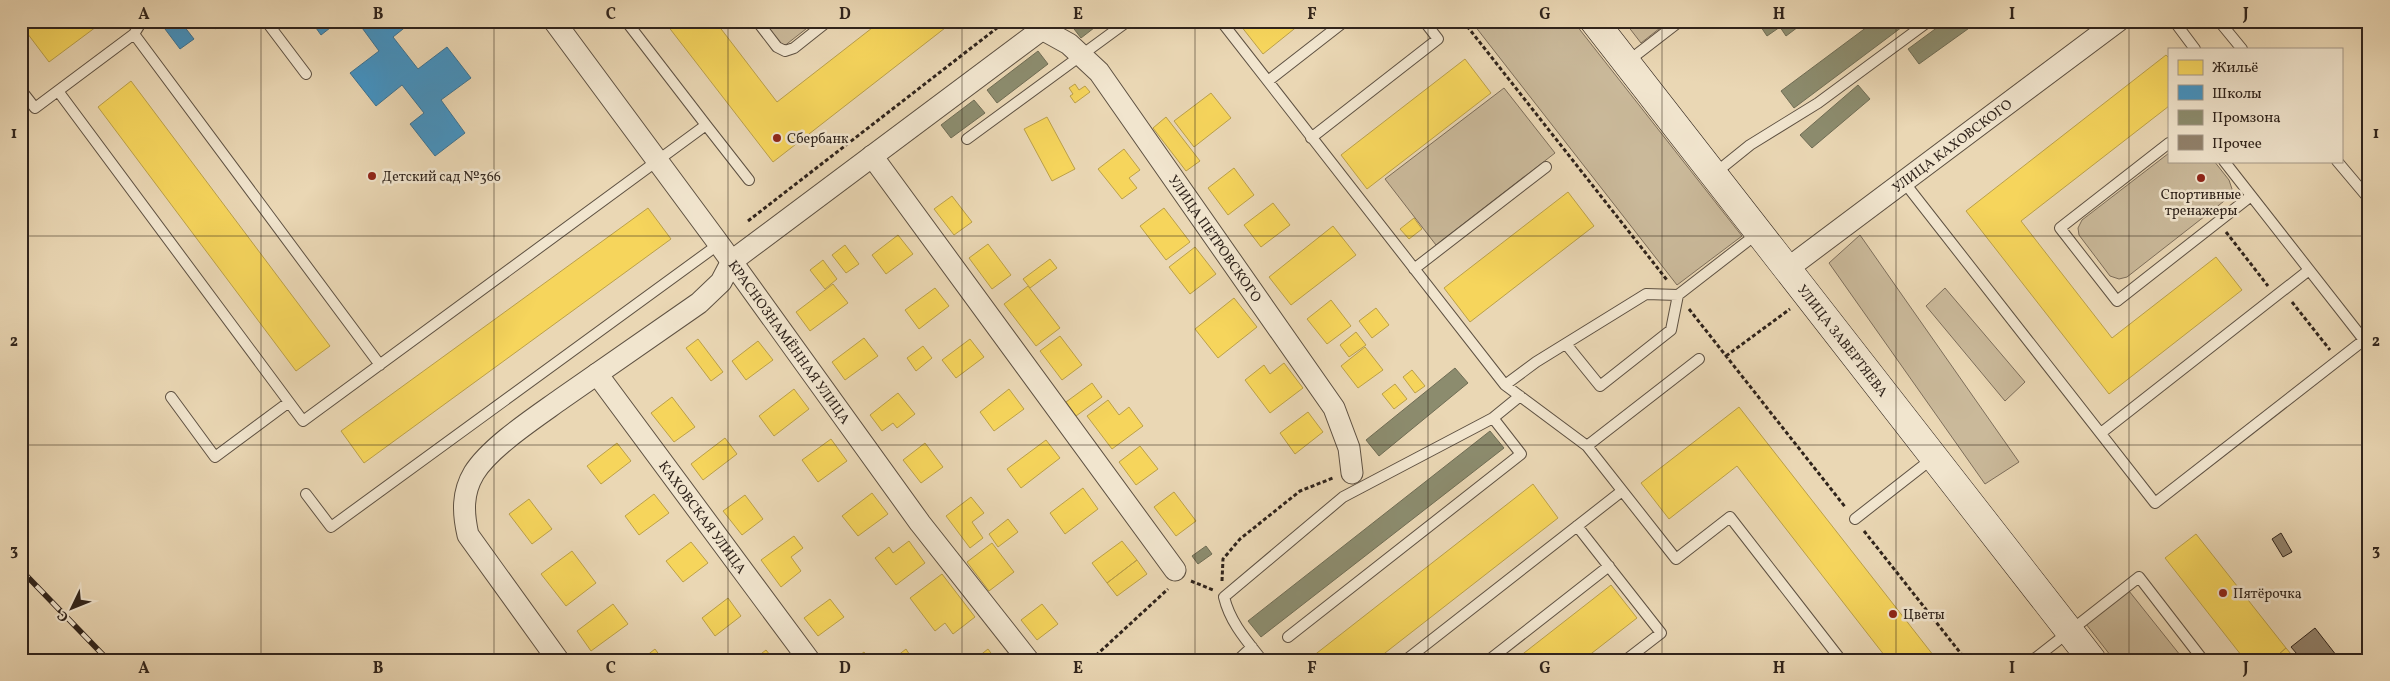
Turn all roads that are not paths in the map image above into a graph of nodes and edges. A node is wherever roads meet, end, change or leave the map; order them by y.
1 (142, 21) edge
2 (266, 21) edge
3 (554, 21) edge
4 (626, 21) edge
5 (757, 21) edge
6 (828, 21) edge
7 (1128, 21) edge
8 (1221, 21) edge
9 (1345, 21) edge
10 (1424, 21) edge
11 (1594, 21) edge
12 (1680, 21) edge
13 (1929, 21) edge
14 (2118, 21) edge
15 (2174, 21) edge
16 (2218, 21) edge
17 (1044, 24) edge
18 (134, 34) junction
19 (2194, 48) edge
20 (2241, 48) edge
21 (1082, 55) junction
22 (1626, 63) junction
23 (306, 74) dead end
24 (1268, 81) junction
25 (21, 90) edge
26 (58, 91) junction
27 (706, 125) junction
28 (1311, 138) junction
29 (967, 139) dead end
30 (2168, 144) edge
31 (872, 156) junction
32 (658, 162) junction
33 (2225, 162) edge
34 (2338, 162) edge
35 (1546, 167) dead end
36 (1714, 174) junction
37 (749, 180) dead end
38 (1904, 182) junction
39 (2251, 196) junction
40 (2369, 199) edge
41 (1759, 233) junction
42 (719, 244) junction
43 (732, 261) junction
44 (1414, 269) junction
45 (1787, 269) junction
46 (2309, 270) junction
47 (1678, 295) junction
48 (1566, 344) junction
49 (1699, 359) dead end
50 (380, 364) junction
51 (597, 374) junction
52 (1505, 385) junction
53 (1520, 396) junction
54 (171, 397) dead end
55 (289, 402) junction
56 (1493, 418) junction
57 (2101, 433) junction
58 (1587, 446) junction
59 (1934, 457) junction
60 (1352, 473) road end
61 (1622, 491) junction
62 (306, 494) dead end
63 (1855, 519) road end
64 (1577, 526) junction
65 (1609, 566) junction
66 (1175, 570) road end
67 (2070, 631) junction
68 (1288, 637) dead end
69 (1252, 647) junction
70 (558, 660) edge
71 (809, 660) edge
72 (1028, 660) edge
73 (1238, 660) edge
74 (1262, 660) edge
75 (1406, 660) edge
76 (1489, 660) edge
77 (1626, 660) edge
78 (1841, 660) edge
79 (2033, 660) edge
80 (2092, 660) edge
81 (2203, 660) edge

1 - 18 lane
2 - 23 lane
3 - 32 street, КРАСНОЗНАМЁННАЯ УЛИЦА
4 - 27 lane
5 - 6 lane
7 - 21 lane
8 - 24 lane
9 - 24 lane
10 - 28 lane
11 - 22 main road, УЛИЦА ЗАВЕРТЯЕВА
12 - 22 lane
13 - 36 lane
14 - 38 street, УЛИЦА КАХОВСКОГО
15 - 19 lane
16 - 20 lane
17 - 21 street, УЛИЦА ПЕТРОВСКОГО
17 - 31 street
18 - 26 lane
18 - 50 lane
21 - 29 lane
21 - 60 street, УЛИЦА ПЕТРОВСКОГО
22 - 36 main road, УЛИЦА ЗАВЕРТЯЕВА
24 - 28 lane
25 - 26 lane
26 - 55 lane
27 - 32 lane
27 - 37 lane
28 - 44 lane
30 - 39 lane
31 - 43 street
31 - 66 street
32 - 42 street, КРАСНОЗНАМЁННАЯ УЛИЦА
32 - 50 lane
33 - 39 lane
34 - 40 lane
35 - 44 lane
36 - 41 main road, УЛИЦА ЗАВЕРТЯЕВА
38 - 45 street, УЛИЦА КАХОВСКОГО
38 - 57 lane
39 - 46 lane
41 - 45 main road, УЛИЦА ЗАВЕРТЯЕВА
41 - 47 lane
42 - 43 street, КРАСНОЗНАМЁННАЯ УЛИЦА
42 - 62 lane
43 - 51 street
43 - 72 street, КРАСНОЗНАМЁННАЯ УЛИЦА
44 - 52 lane
45 - 59 main road, УЛИЦА ЗАВЕРТЯЕВА
46 - 57 lane
46 - 57 lane
47 - 48 lane
47 - 48 lane
48 - 52 lane
49 - 58 lane
50 - 55 lane
51 - 70 street
51 - 71 street, КАХОВСКАЯ УЛИЦА
52 - 53 lane
53 - 56 lane
53 - 58 lane
54 - 55 lane
56 - 68 lane
56 - 69 lane
58 - 61 lane
59 - 63 lane
59 - 67 main road, УЛИЦА ЗАВЕРТЯЕВА
61 - 64 lane
61 - 78 lane
64 - 65 lane
64 - 75 lane
65 - 76 lane
65 - 77 lane
67 - 79 lane
67 - 80 main road, УЛИЦА ЗАВЕРТЯЕВА
67 - 81 lane
69 - 73 lane
69 - 74 lane

